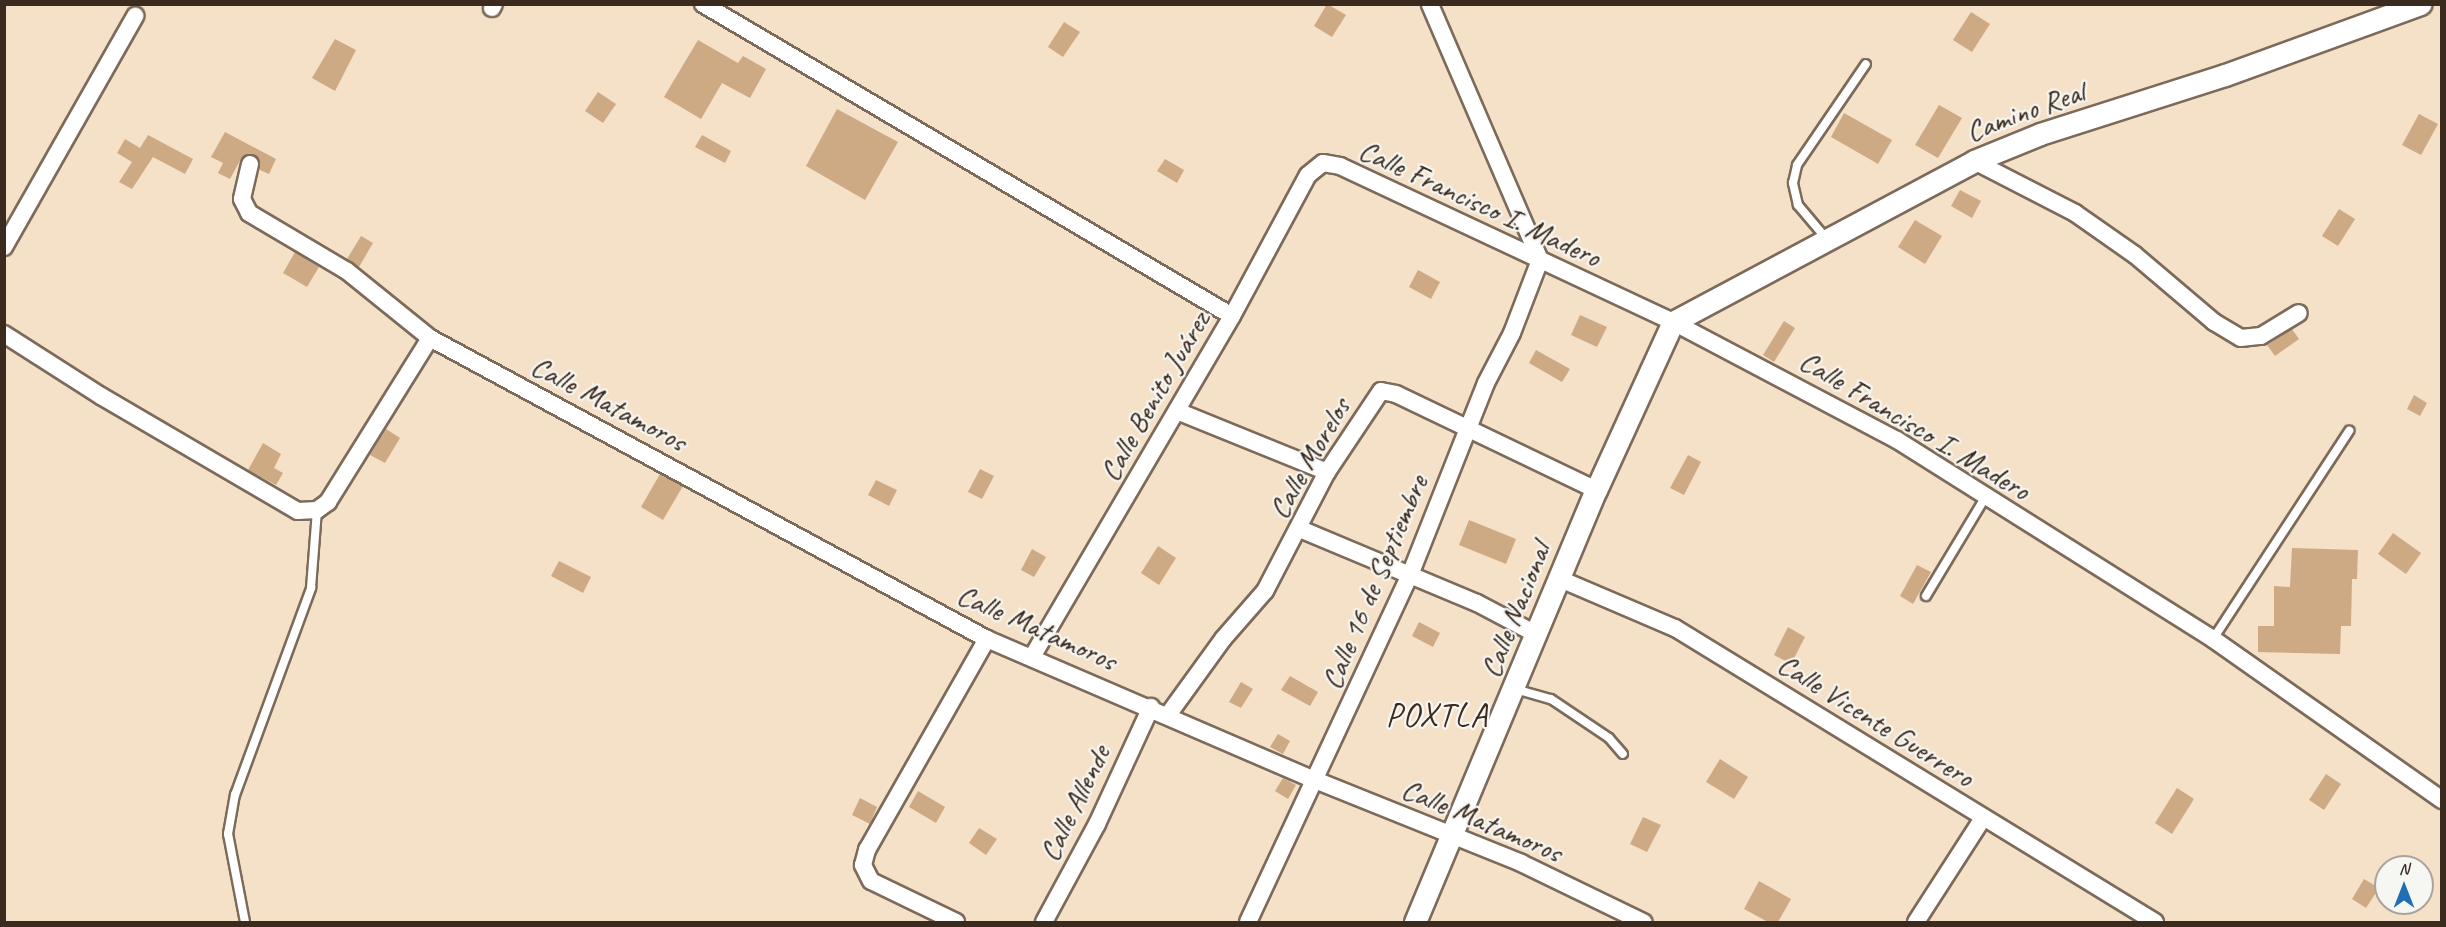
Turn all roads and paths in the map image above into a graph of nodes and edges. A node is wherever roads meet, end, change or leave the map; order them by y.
1 (703, 4) edge
2 (1430, 4) edge
3 (2420, 4) edge
4 (135, 16) dead end
5 (1866, 64) dead end
6 (1974, 161) junction
7 (1323, 163) joint
8 (250, 164) dead end
9 (1825, 237) junction
10 (4, 247) edge
11 (1540, 260) junction
12 (2299, 313) dead end
13 (1232, 316) junction
14 (1673, 322) junction
15 (4, 334) edge
16 (430, 338) junction
17 (1177, 411) junction
18 (1467, 431) junction
19 (2349, 431) dead end
20 (1327, 472) junction
21 (1596, 490) junction
22 (1986, 496) junction
23 (317, 510) junction
24 (1300, 529) junction
25 (1410, 575) junction
26 (1560, 579) junction
27 (1926, 596) dead end
28 (1538, 635) junction
29 (987, 639) junction
30 (2213, 639) junction
31 (1032, 657) junction
32 (1515, 689) junction
33 (1151, 707) junction
34 (1168, 714) junction
35 (1623, 754) dead end
36 (1315, 780) junction
37 (2442, 800) edge
38 (1983, 818) junction
39 (1454, 836) junction
40 (245, 922) edge
41 (956, 922) edge
42 (1044, 922) edge
43 (1248, 922) edge
44 (1415, 922) edge
45 (1643, 922) edge
46 (1916, 922) edge
47 (2155, 922) edge

1 - 13 street
2 - 11 street
3 - 6 street, Camino Real
4 - 10 street
5 - 9 lane
6 - 9 street, Camino Real
6 - 12 street
7 - 11 street, Calle Francisco I. Madero
7 - 13 street, Calle Benito Juárez
8 - 16 street, Calle Matamoros
9 - 14 street, Camino Real
11 - 14 street, Calle Francisco I. Madero
11 - 18 street, Calle 16 de Septiembre
13 - 17 street, Calle Benito Juárez
14 - 21 street, Calle Nacional
14 - 22 street, Calle Francisco I. Madero
15 - 23 street
16 - 23 street
16 - 29 street, Calle Matamoros
17 - 20 street
17 - 31 street, Calle Benito Juárez
18 - 20 street, Calle Morelos
18 - 21 street, Calle Morelos
18 - 25 street, Calle 16 de Septiembre
19 - 30 lane
20 - 24 street, Calle Morelos
21 - 26 street, Calle Nacional
22 - 27 lane
22 - 30 street, Calle Francisco I. Madero
23 - 40 lane
24 - 25 street
24 - 34 street, Calle Morelos
25 - 28 street
25 - 36 street, Calle 16 de Septiembre
26 - 28 street, Calle Nacional
26 - 38 street, Calle Vicente Guerrero
28 - 32 street, Calle Nacional
29 - 31 street, Calle Matamoros
29 - 41 street
30 - 37 street, Calle Francisco I. Madero
31 - 33 street, Calle Matamoros
32 - 35 lane
32 - 39 street, Calle Nacional
33 - 34 street, Calle Matamoros
33 - 42 street, Calle Allende
34 - 36 street, Calle Matamoros
36 - 39 street, Calle Matamoros
36 - 43 street, Calle 16 de Septiembre
38 - 46 street
38 - 47 street, Calle Vicente Guerrero
39 - 44 street, Calle Nacional
39 - 45 street, Calle Matamoros

